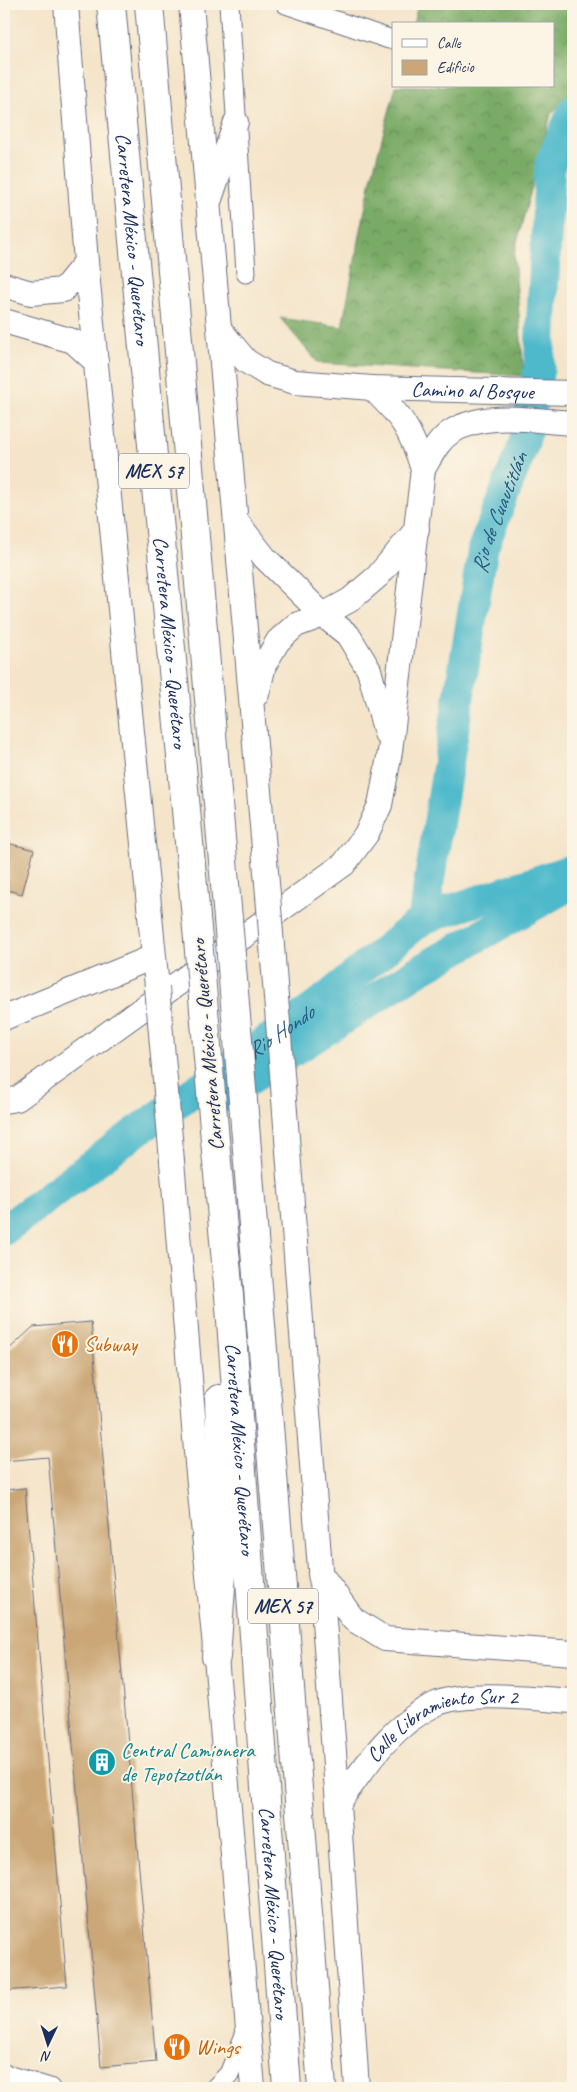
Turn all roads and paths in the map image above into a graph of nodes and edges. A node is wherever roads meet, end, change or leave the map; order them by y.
1 (66, 4) edge
2 (98, 4) edge
3 (111, 4) edge
4 (149, 4) edge
5 (191, 4) edge
6 (229, 4) edge
7 (286, 4) edge
8 (389, 39) dead end
9 (120, 113) junction
10 (236, 122) junction
11 (207, 207) junction
12 (86, 262) junction
13 (246, 273) dead end
14 (4, 285) edge
15 (4, 321) edge
16 (220, 330) junction
17 (96, 362) junction
18 (372, 388) junction
19 (573, 394) edge
20 (573, 423) edge
21 (423, 468) junction
22 (236, 521) junction
23 (417, 529) junction
24 (323, 615) junction
25 (254, 711) junction
26 (390, 752) junction
27 (153, 957) junction
28 (4, 1018) edge
29 (4, 1101) edge
30 (230, 1307) junction
31 (320, 1572) junction
32 (573, 1653) edge
33 (216, 1657) junction
34 (573, 1701) edge
35 (338, 1804) junction
36 (248, 2026) junction
37 (4, 2074) edge
38 (50, 2088) edge
39 (215, 2088) edge
40 (253, 2088) edge
41 (287, 2088) edge
42 (322, 2088) edge
43 (357, 2088) edge

1 - 12 main road
2 - 9 highway
3 - 9 highway, Carretera México - Querétaro / MEX 57
4 - 42 highway, Carretera México - Querétaro / MEX 57, bridge
5 - 11 main road
6 - 10 street
7 - 8 street
9 - 30 highway, Carretera México - Querétaro / MEX 57, bridge
10 - 11 main road
10 - 13 street
11 - 16 main road
12 - 14 main road
12 - 17 main road
15 - 17 main road
16 - 18 main road, Camino al Bosque
16 - 22 main road
17 - 27 main road
18 - 19 main road, Camino al Bosque
18 - 21 main road
20 - 21 main road, Camino al Bosque
21 - 23 main road
22 - 24 main road
22 - 25 main road
23 - 24 main road
23 - 26 main road
24 - 25 main road
24 - 26 main road
25 - 31 main road, bridge
26 - 29 main road
27 - 28 main road
27 - 33 main road, bridge
30 - 33 highway
30 - 41 highway, Carretera México - Querétaro / MEX 57
31 - 32 main road
31 - 35 main road
33 - 36 main road
34 - 35 main road, Calle Libramiento Sur 2
35 - 43 main road
36 - 39 street
36 - 40 main road
37 - 38 street

